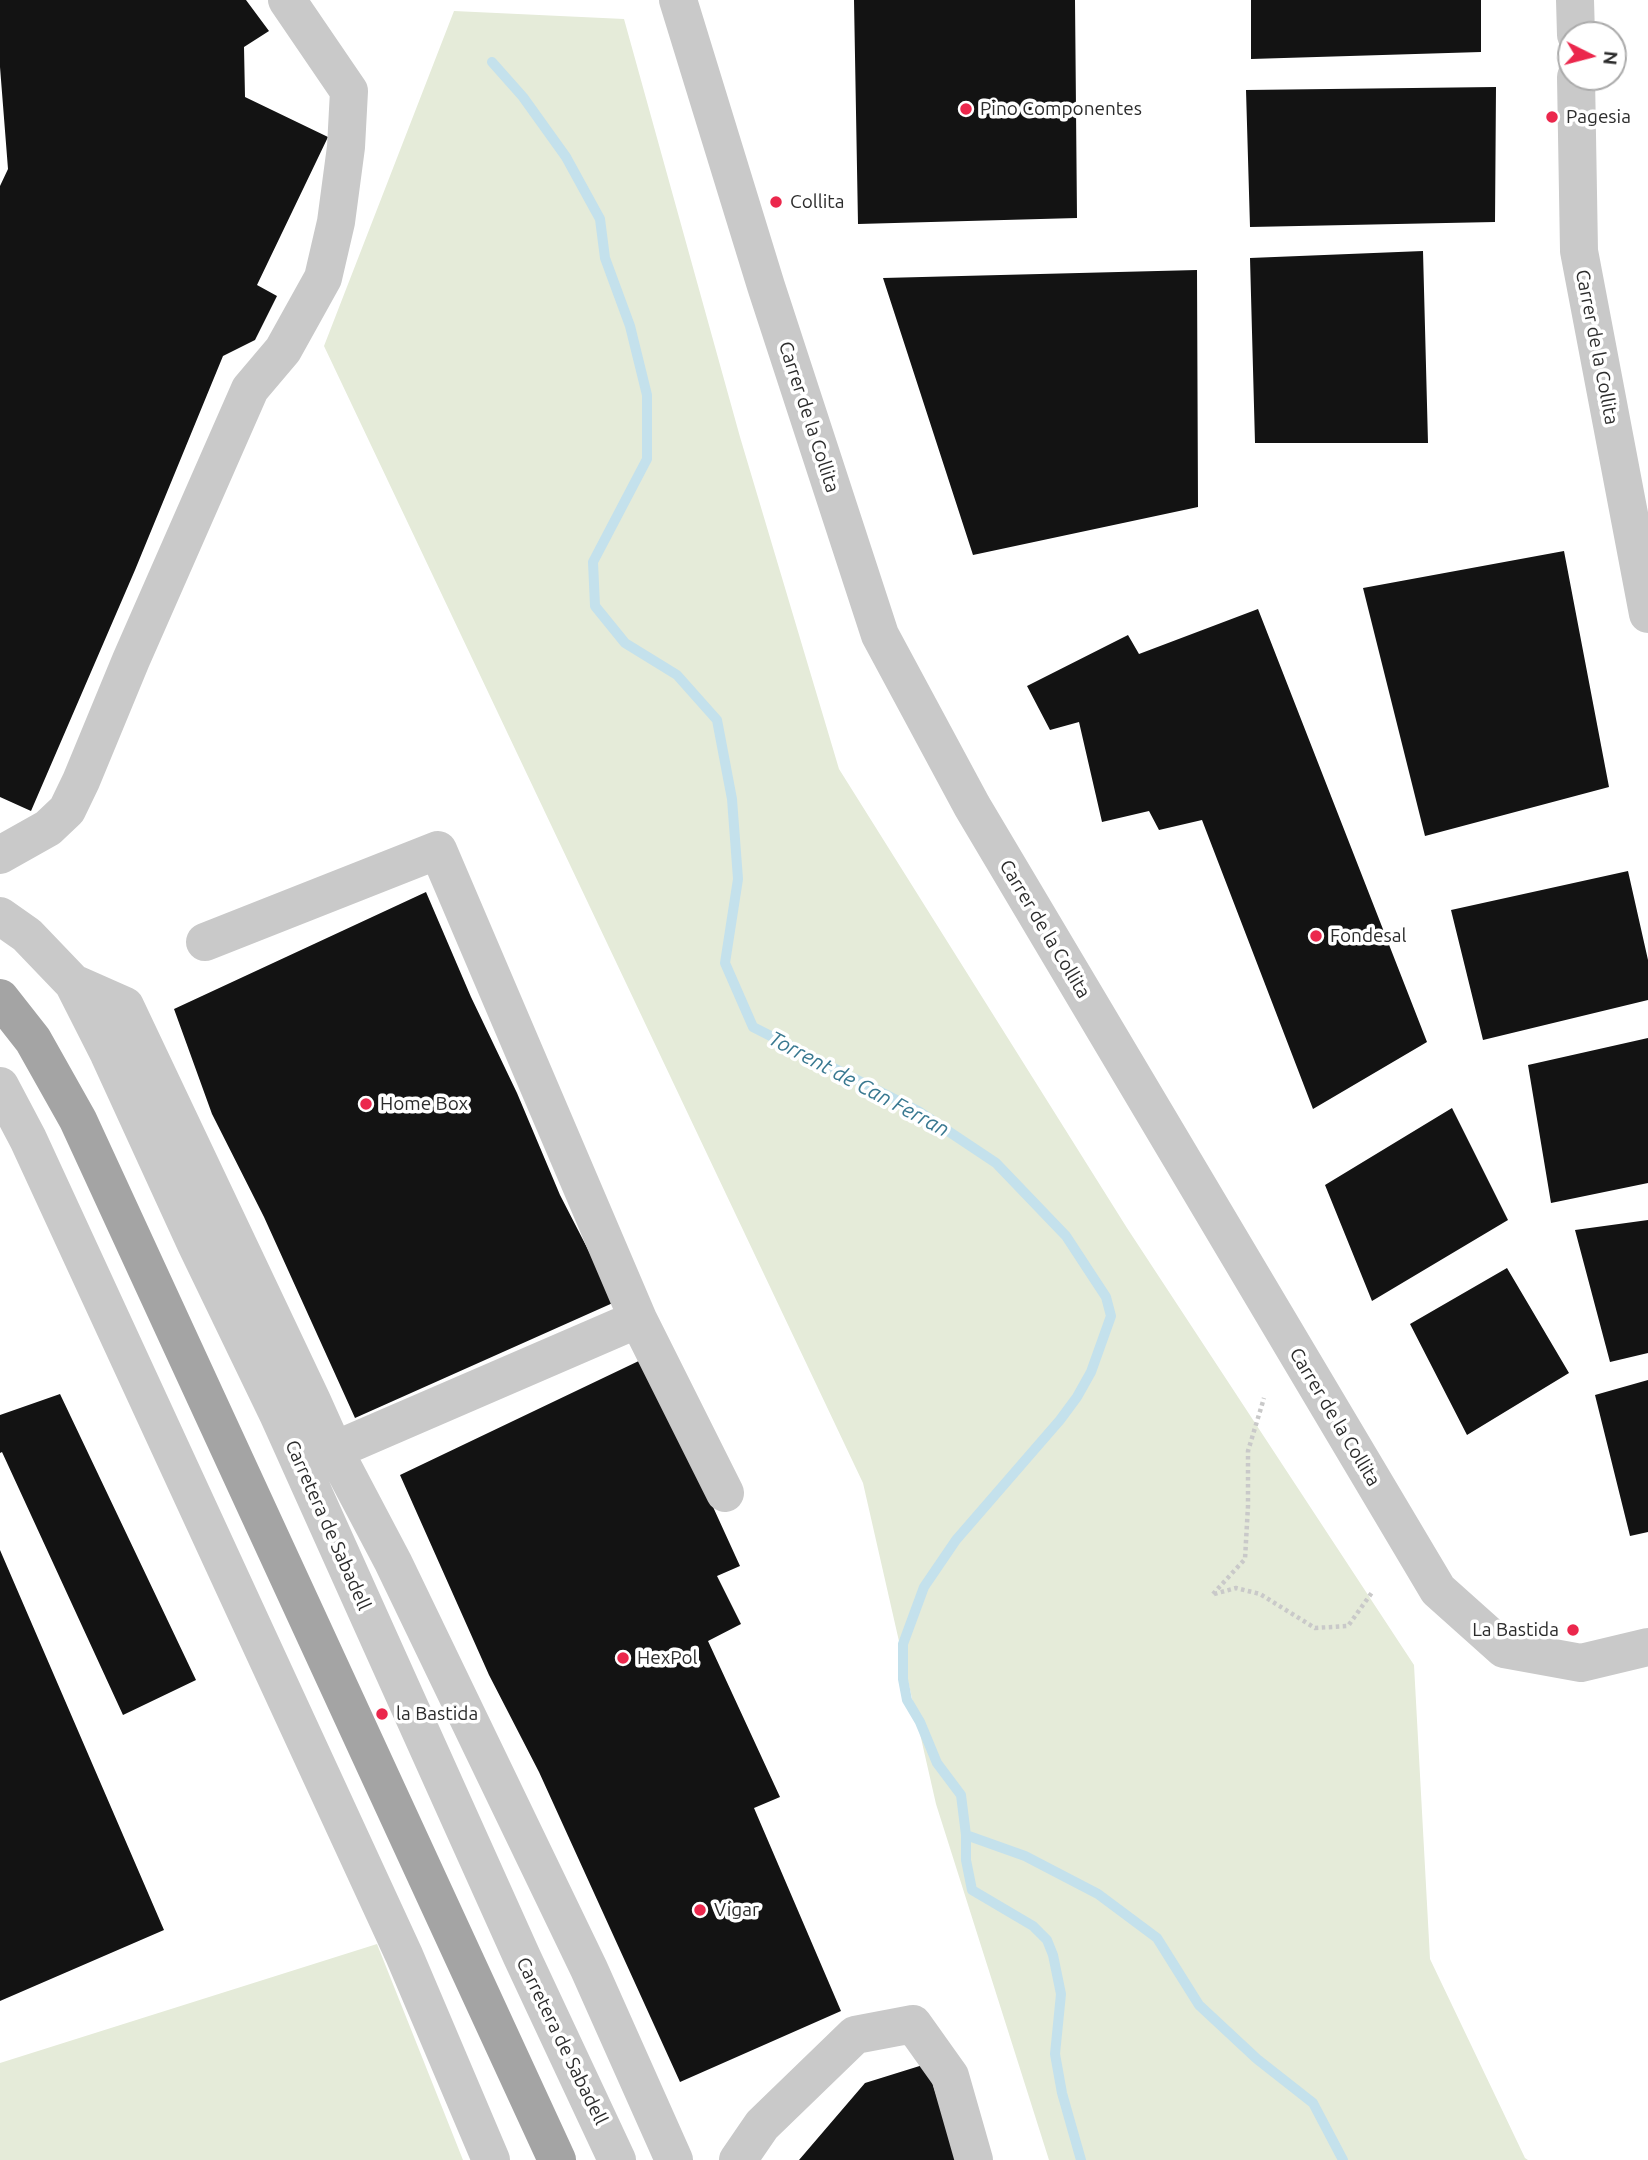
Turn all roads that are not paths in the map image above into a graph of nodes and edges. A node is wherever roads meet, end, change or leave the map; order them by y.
1 (287, 0) edge
2 (678, 0) edge
3 (1576, 0) edge
4 (1576, 21) edge
5 (1577, 91) edge
6 (1648, 614) edge
7 (0, 855) edge
8 (0, 916) edge
9 (205, 942) dead end
10 (0, 998) edge
11 (0, 1086) edge
12 (638, 1319) junction
13 (317, 1457) junction
14 (725, 1493) dead end
15 (1648, 1647) edge
16 (491, 2160) edge
17 (557, 2160) edge
18 (617, 2160) edge
19 (674, 2160) edge
20 (738, 2160) edge
21 (974, 2160) edge

1 - 7 street
2 - 15 street, Carrer de la Collita
3 - 4 street
5 - 6 street, Carrer de la Collita
8 - 13 street, Carretera de Sabadell
9 - 12 street
10 - 17 main road
11 - 16 street
12 - 13 street
12 - 14 street
13 - 18 street, Carretera de Sabadell
13 - 19 street
20 - 21 street

